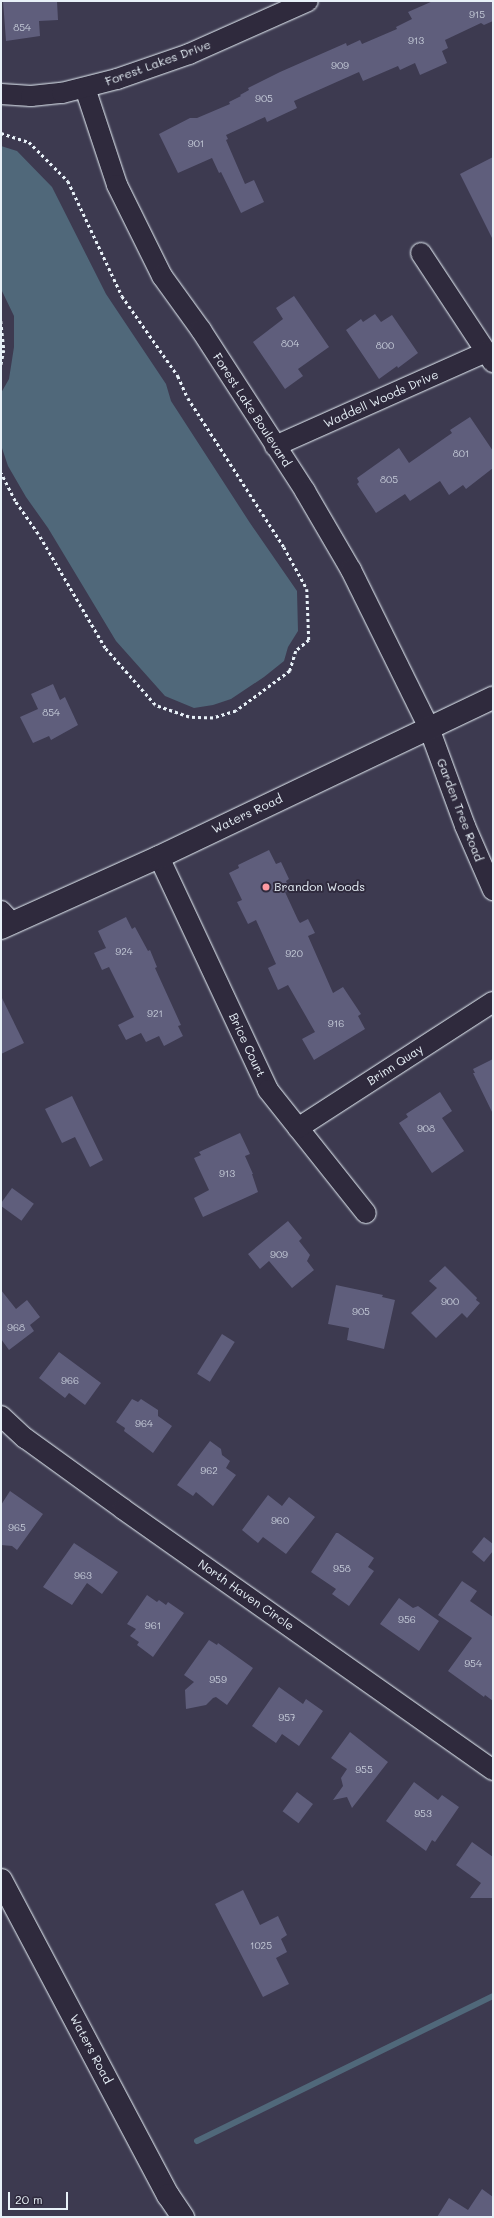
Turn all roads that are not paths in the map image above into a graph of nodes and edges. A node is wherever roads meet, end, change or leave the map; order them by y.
1 (308, 1) edge
2 (85, 88) junction
3 (1, 94) edge
4 (421, 253) dead end
5 (489, 357) edge
6 (275, 446) junction
7 (493, 698) edge
8 (429, 728) junction
9 (159, 857) junction
10 (493, 890) edge
11 (5, 920) edge
12 (493, 1002) edge
13 (298, 1128) junction
14 (366, 1213) dead end
15 (1, 1416) edge
16 (493, 1770) edge
17 (1, 1880) edge
18 (183, 2217) edge

1 - 2 street, Forest Lakes Drive
2 - 3 street, Forest Lakes Drive
2 - 6 street, Forest Lake Boulevard
4 - 5 street
5 - 6 street, Waddell Woods Drive
6 - 8 street, Forest Lake Boulevard
7 - 8 street, Waters Road
8 - 9 street, Waters Road
8 - 10 street, Garden Tree Road
9 - 11 street, Waters Road
9 - 13 street, Brice Court
12 - 13 street, Brinn Quay
13 - 14 street, Brice Court
15 - 16 street, North Haven Circle
17 - 18 street, Waters Road

